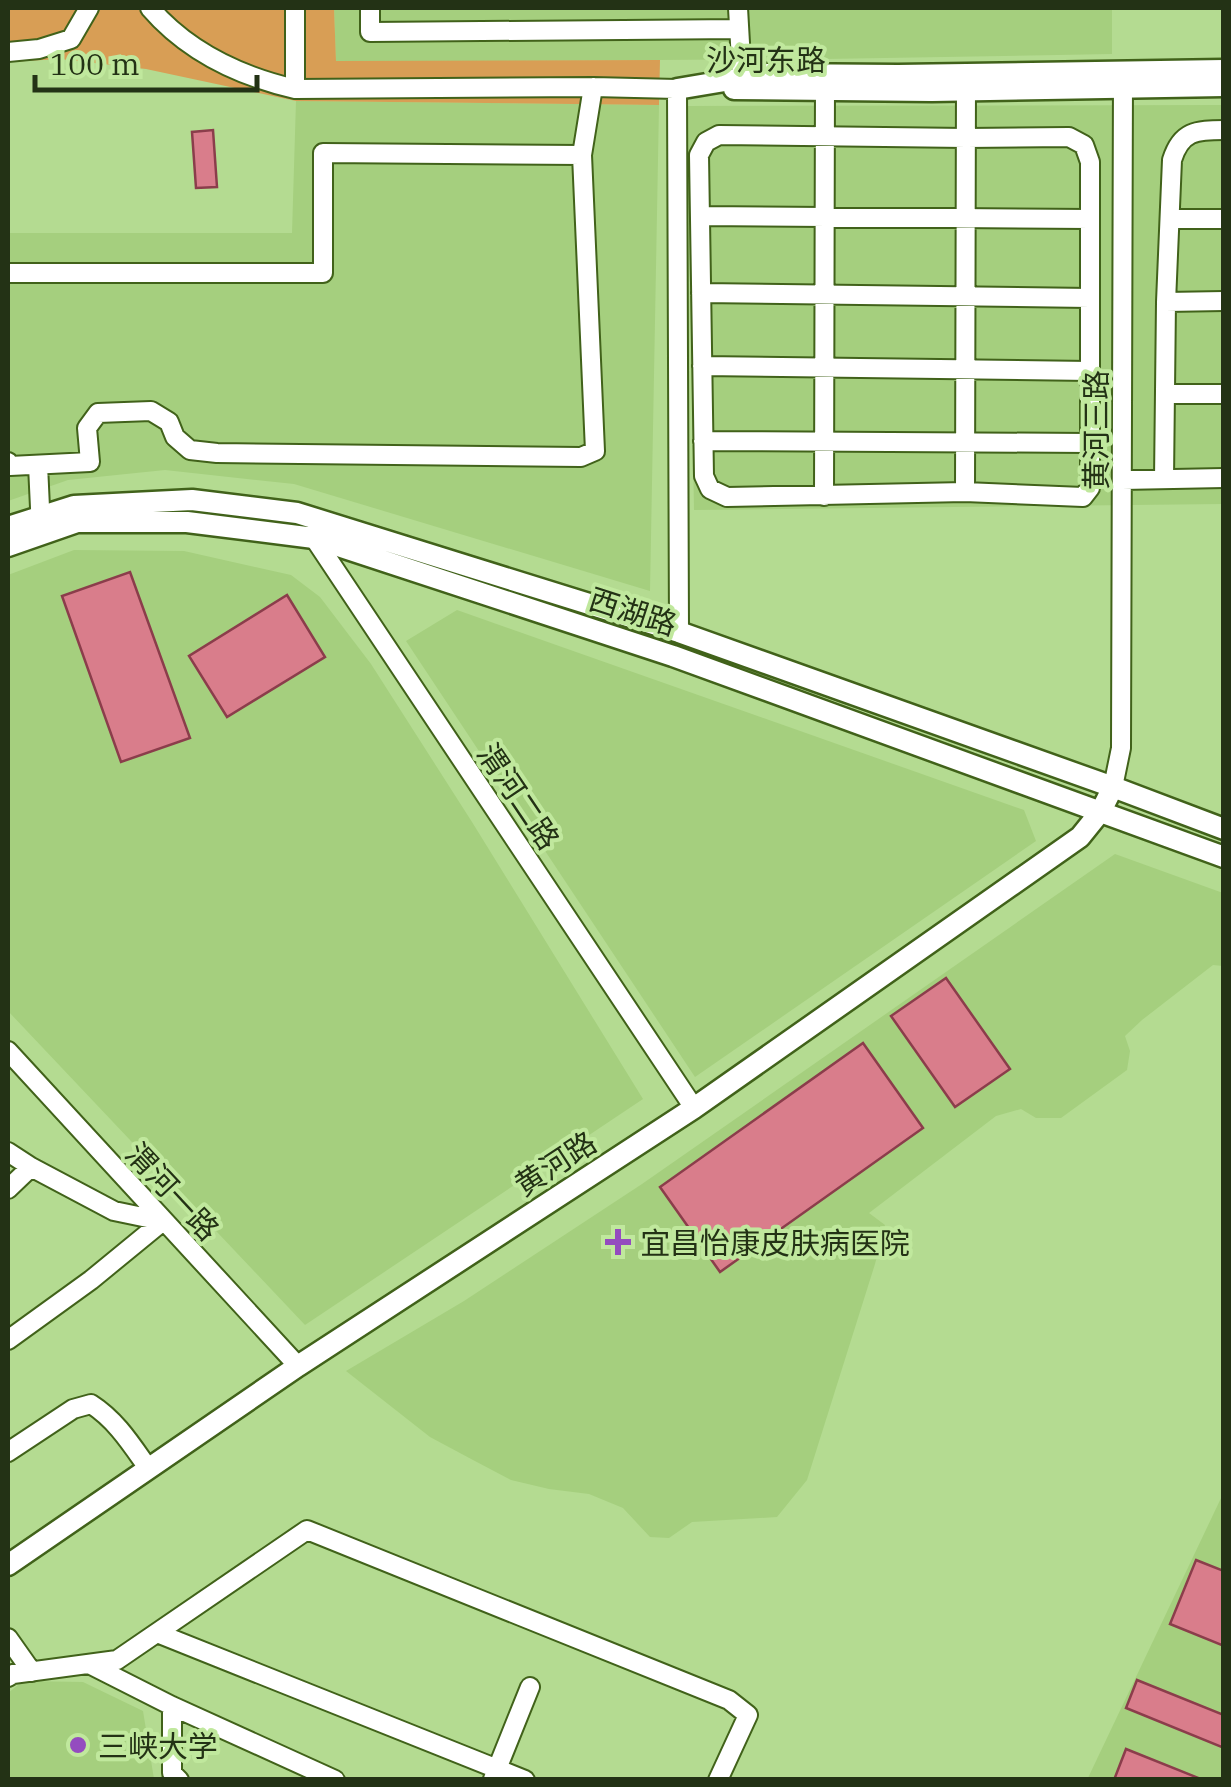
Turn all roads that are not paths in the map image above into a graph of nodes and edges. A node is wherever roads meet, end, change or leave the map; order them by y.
1 (89, 8) edge
2 (150, 8) edge
3 (295, 8) edge
4 (370, 8) edge
5 (738, 8) edge
6 (739, 28) junction
7 (8, 52) edge
8 (1224, 70) edge
9 (742, 78) junction
10 (1123, 80) junction
11 (825, 82) junction
12 (966, 82) junction
13 (1224, 86) edge
14 (593, 87) junction
15 (295, 89) junction
16 (677, 89) junction
17 (1224, 130) edge
18 (825, 136) junction
19 (966, 138) junction
20 (582, 156) junction
21 (700, 216) junction
22 (825, 217) junction
23 (966, 218) junction
24 (1170, 218) junction
25 (1224, 218) edge
26 (1090, 219) junction
27 (8, 273) edge
28 (701, 293) junction
29 (825, 294) junction
30 (966, 296) junction
31 (1090, 298) junction
32 (1224, 301) edge
33 (1166, 302) junction
34 (702, 366) junction
35 (824, 368) junction
36 (965, 370) junction
37 (1090, 371) junction
38 (1165, 394) junction
39 (1224, 394) edge
40 (703, 442) junction
41 (824, 442) junction
42 (965, 442) junction
43 (1090, 443) junction
44 (8, 462) edge
45 (38, 465) junction
46 (1224, 478) edge
47 (1164, 479) junction
48 (1122, 480) junction
49 (965, 492) junction
50 (824, 496) junction
51 (298, 513) junction
52 (41, 526) junction
53 (8, 527) edge
54 (314, 538) junction
55 (8, 546) edge
56 (680, 632) junction
57 (1113, 787) junction
58 (1101, 810) junction
59 (1224, 829) edge
60 (1224, 857) edge
61 (8, 1052) edge
62 (694, 1108) junction
63 (8, 1152) edge
64 (31, 1167) junction
65 (8, 1189) edge
66 (162, 1221) junction
67 (8, 1340) edge
68 (298, 1366) junction
69 (8, 1452) edge
70 (148, 1468) junction
71 (8, 1565) edge
72 (158, 1633) junction
73 (8, 1638) edge
74 (89, 1664) junction
75 (32, 1672) junction
76 (8, 1678) edge
77 (530, 1687) dead end
78 (172, 1706) junction
79 (495, 1774) edge
80 (179, 1780) edge
81 (335, 1780) edge
82 (525, 1780) edge
83 (718, 1780) edge

1 - 7 street
2 - 15 street
3 - 15 street
4 - 6 street
5 - 6 street
6 - 9 street
8 - 10 main road, 沙河东路
9 - 11 main road, 沙河东路
9 - 16 main road, 沙河东路
10 - 12 main road, 沙河东路
10 - 13 main road, 沙河东路
10 - 48 street, 黄河三路
11 - 12 main road, 沙河东路
11 - 16 main road, 沙河东路
11 - 18 street
12 - 19 street
14 - 15 street
14 - 16 street
14 - 20 street
16 - 56 street
17 - 24 street
18 - 19 street
18 - 21 street
18 - 22 street
19 - 23 street
19 - 26 street
20 - 27 street
20 - 45 street
21 - 22 street
21 - 28 street
22 - 23 street
22 - 29 street
23 - 26 street
23 - 30 street
24 - 25 street
24 - 33 street
26 - 31 street
28 - 29 street
28 - 34 street
29 - 30 street
29 - 35 street
30 - 31 street
30 - 36 street
31 - 37 street
32 - 33 street
33 - 38 street
34 - 35 street
34 - 40 street
35 - 36 street
35 - 41 street
36 - 37 street
36 - 42 street
37 - 43 street
38 - 39 street
38 - 47 street
40 - 41 street
40 - 50 street
41 - 42 street
41 - 50 street
42 - 43 street
42 - 49 street
43 - 49 street
44 - 45 street
45 - 52 street
46 - 47 street
47 - 48 street
48 - 57 street, 黄河三路
49 - 50 street
51 - 52 main road, 西湖路
51 - 54 street, 渭河二路
51 - 56 main road, 西湖路
52 - 53 main road, 西湖路
52 - 54 main road, 西湖路
52 - 55 main road, 西湖路
54 - 58 main road, 西湖路
54 - 62 street, 渭河二路
56 - 57 main road, 西湖路
57 - 58 main road, 黄河路
57 - 59 main road, 西湖路
58 - 60 main road, 西湖路
58 - 62 main road, 黄河路
61 - 66 street, 渭河一路
62 - 68 main road, 黄河路
63 - 64 street
64 - 65 street
64 - 66 street
66 - 67 street
66 - 68 street, 渭河一路
68 - 70 main road, 黄河路
69 - 70 street
70 - 71 main road, 黄河路
72 - 74 street
72 - 79 street
72 - 83 street
73 - 75 street
74 - 75 street
74 - 78 street
75 - 76 street
77 - 79 street
78 - 80 street
78 - 81 street
79 - 82 street

